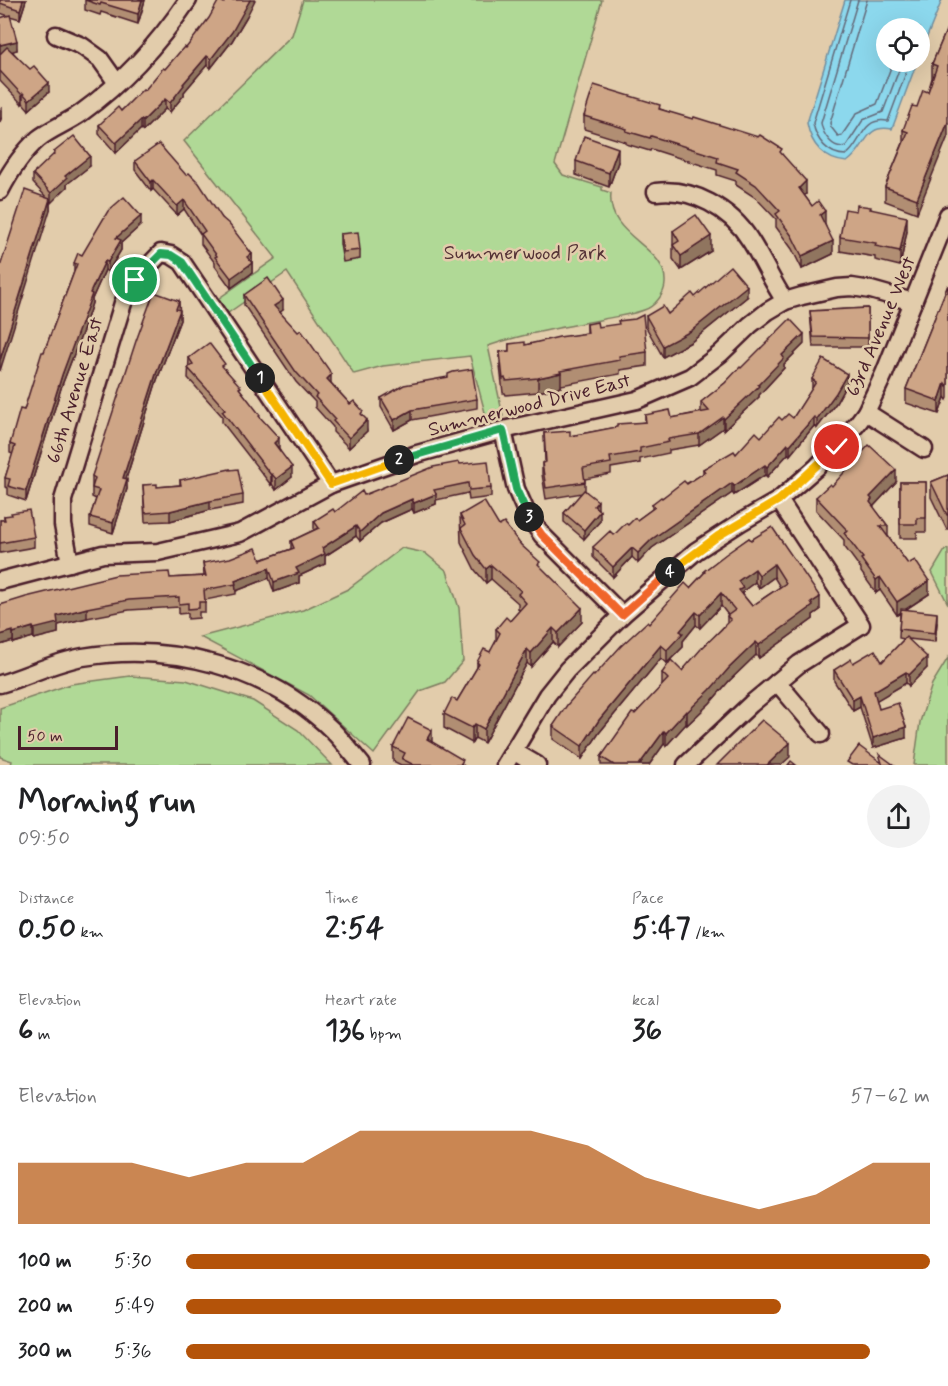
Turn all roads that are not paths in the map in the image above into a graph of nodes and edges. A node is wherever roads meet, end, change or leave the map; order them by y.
1 (188, 0) edge
2 (56, 35) dead end
3 (117, 83) junction
4 (0, 191) edge
5 (656, 192) dead end
6 (948, 215) edge
7 (784, 302) junction
8 (913, 303) junction
9 (866, 412) junction
10 (503, 430) junction
11 (924, 449) dead end
12 (331, 484) junction
13 (779, 500) junction
14 (70, 563) junction
15 (0, 581) edge
16 (622, 615) junction
17 (777, 682) junction
18 (0, 684) edge
19 (821, 734) dead end
20 (509, 758) edge
21 (362, 765) edge
22 (537, 765) edge
23 (686, 765) edge

1 - 3 street
2 - 3 street
3 - 4 street
5 - 7 street
6 - 8 street, 63rd Avenue West
7 - 8 street, Summerwood Drive East
7 - 10 street, Summerwood Drive East
8 - 9 street, 63rd Avenue West
9 - 11 street
9 - 13 street, 63rd Avenue West
10 - 12 street, Summerwood Drive East
10 - 16 street
12 - 14 street, Summerwood Drive East
12 - 14 street, 66th Avenue East
13 - 16 street, 63rd Avenue West
13 - 17 street
14 - 15 street, Summerwood Drive East
16 - 20 street, 63rd Avenue West
17 - 19 street
17 - 23 street
18 - 21 street
20 - 22 street

